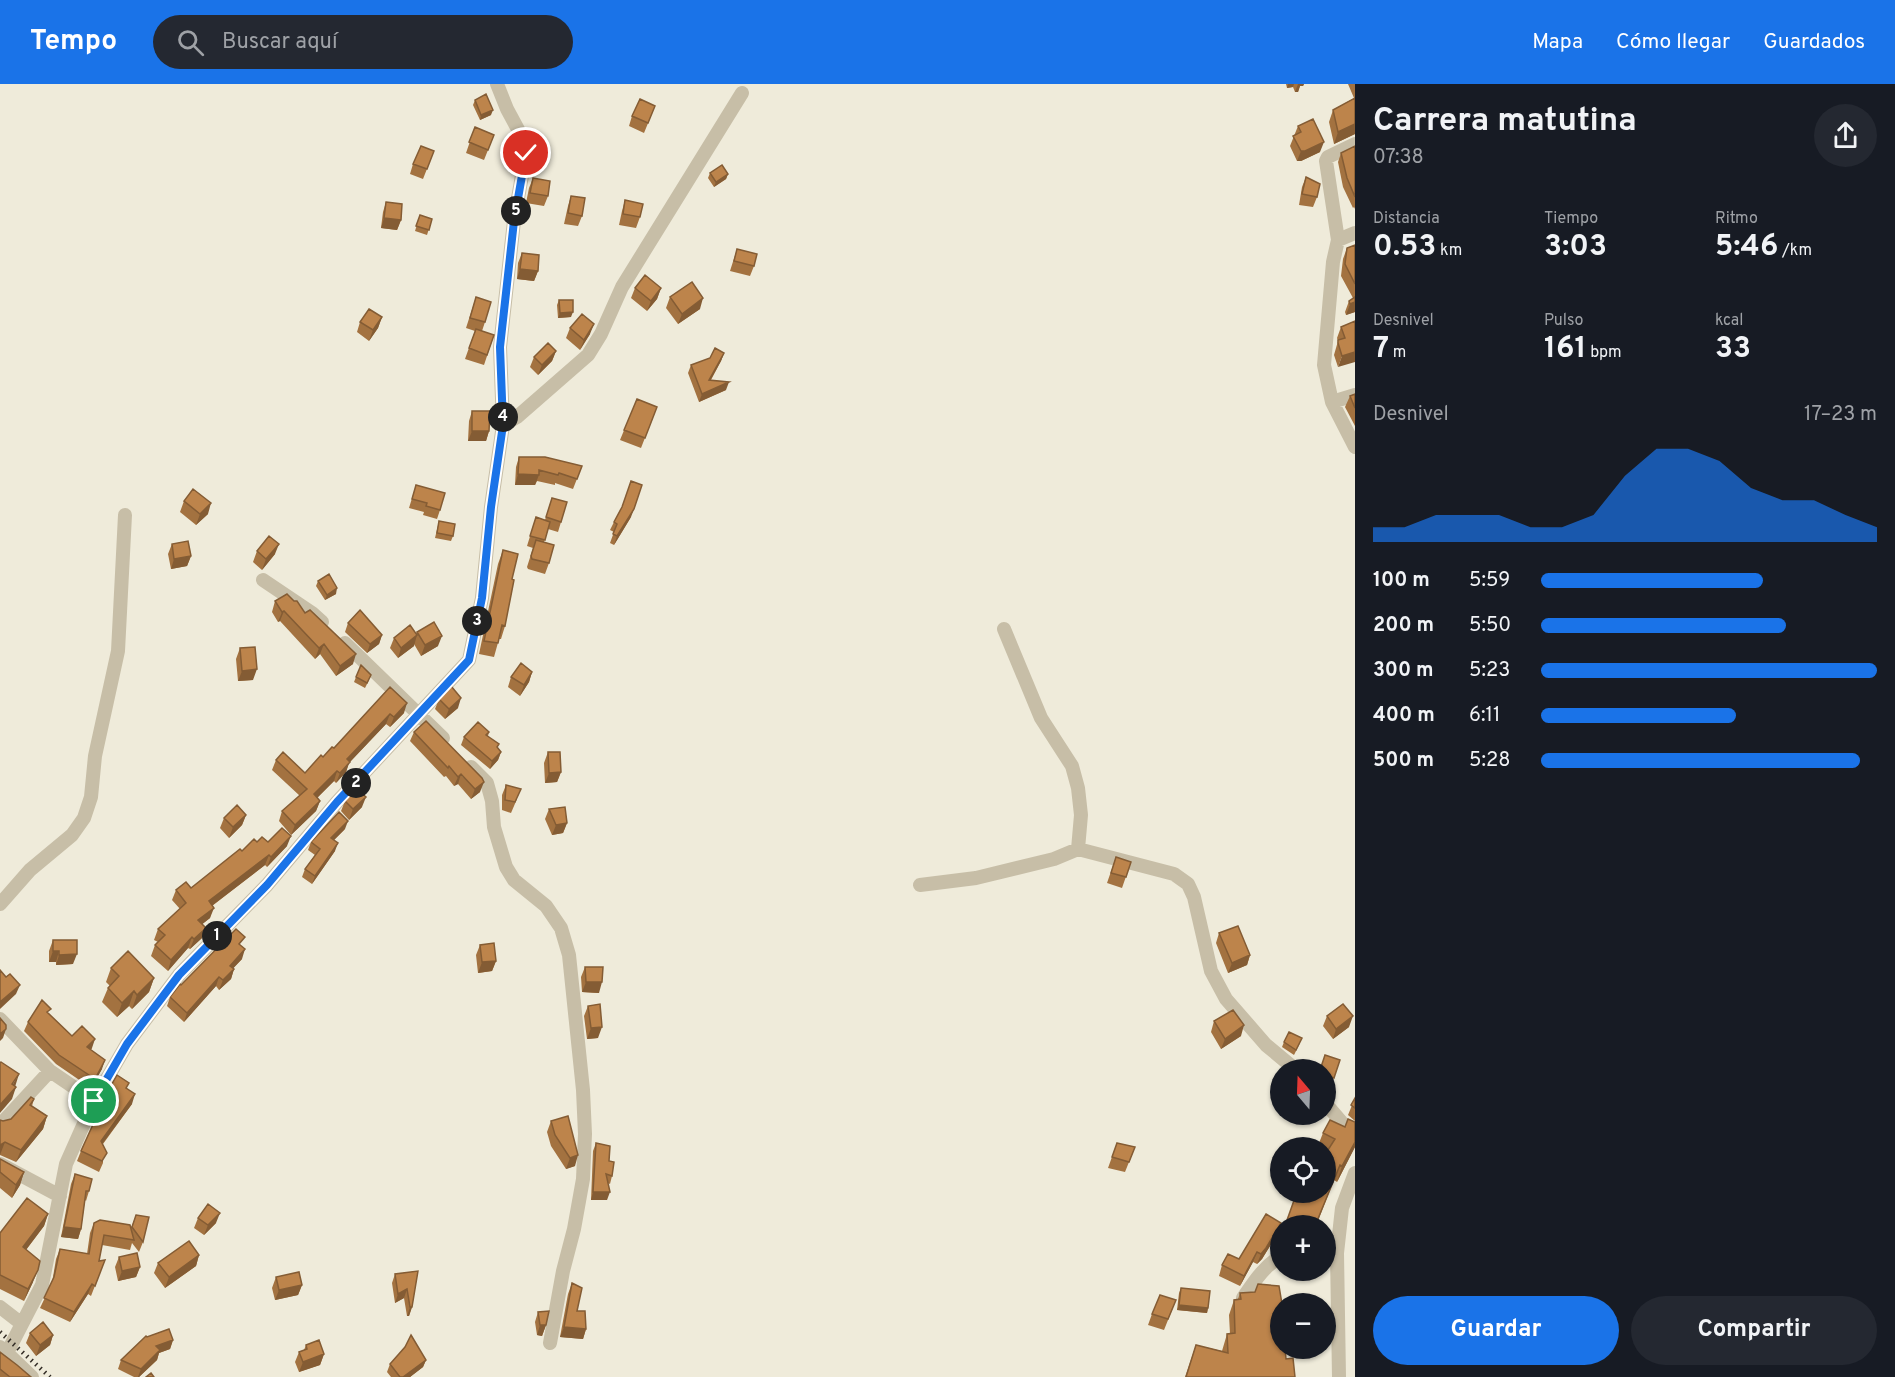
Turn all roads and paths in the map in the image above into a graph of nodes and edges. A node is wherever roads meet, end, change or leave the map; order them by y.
1 (497, 84) edge
2 (742, 93) dead end
3 (1355, 144) edge
4 (1355, 232) edge
5 (1338, 240) junction
6 (1355, 395) edge
7 (1332, 402) junction
8 (503, 425) junction
9 (1355, 447) edge
10 (125, 515) dead end
11 (263, 580) dead end
12 (1004, 629) dead end
13 (418, 714) junction
14 (449, 745) edge
15 (464, 760) edge
16 (1078, 849) junction
17 (920, 885) dead end
18 (0, 904) edge
19 (0, 1019) edge
20 (1283, 1059) edge
21 (50, 1071) junction
22 (94, 1101) junction
23 (1336, 1116) edge
24 (0, 1125) edge
25 (1355, 1130) edge
26 (0, 1164) edge
27 (1355, 1173) edge
28 (60, 1196) junction
29 (1336, 1235) edge
30 (1270, 1264) edge
31 (1334, 1281) edge
32 (1243, 1298) edge
33 (0, 1307) edge
34 (22, 1324) junction
35 (550, 1343) dead end
36 (4, 1350) edge
37 (32, 1377) edge
38 (1339, 1377) edge

1 - 8 street
2 - 8 street
3 - 5 street
4 - 5 street
5 - 7 street
6 - 7 street
7 - 9 street
8 - 13 street
10 - 18 street
11 - 13 street
12 - 16 street
13 - 14 street
13 - 22 street
15 - 35 street
16 - 17 street
16 - 20 street
19 - 21 street
21 - 22 street
21 - 24 street
22 - 28 street
23 - 25 street
26 - 28 street
27 - 29 street
28 - 34 street
30 - 32 street
31 - 38 street
33 - 34 street
34 - 36 street
36 - 37 street

